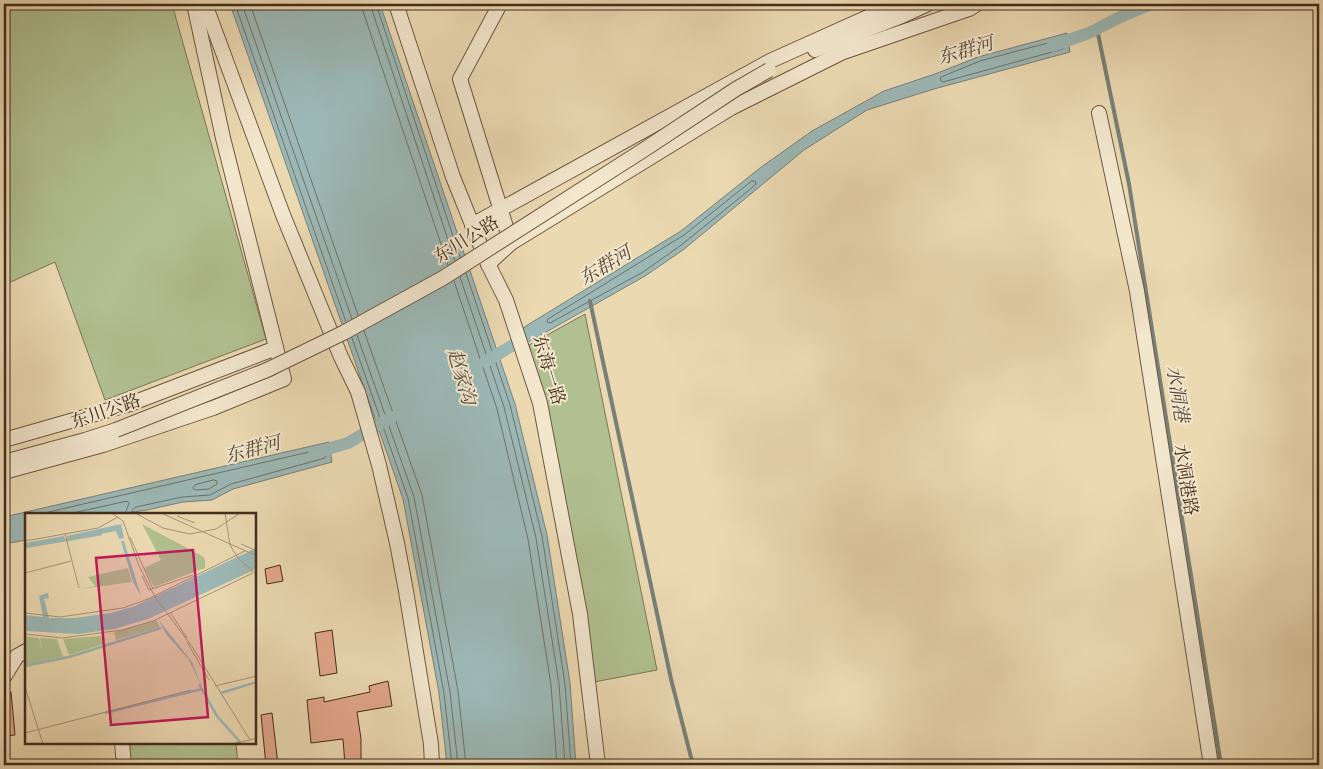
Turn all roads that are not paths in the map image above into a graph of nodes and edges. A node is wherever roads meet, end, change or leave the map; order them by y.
1 (194, 4) edge
2 (205, 4) edge
3 (396, 4) edge
4 (500, 4) edge
5 (897, 4) edge
6 (928, 4) edge
7 (977, 4) edge
8 (1099, 113) dead end
9 (500, 210) junction
10 (472, 226) junction
11 (511, 244) junction
12 (488, 264) junction
13 (276, 348) junction
14 (4, 440) edge
15 (4, 462) edge
16 (4, 472) edge
17 (25, 652) edge
18 (4, 677) edge
19 (122, 744) edge
20 (124, 765) edge
21 (432, 765) edge
22 (598, 765) edge
23 (1211, 765) edge

1 - 13 street
2 - 21 street
3 - 10 street, 东海一路
4 - 9 street
5 - 9 street
6 - 15 street, 东川公路, bridge
7 - 11 street
8 - 23 street, 水洞港路
9 - 10 street
9 - 11 street
10 - 12 street, 东海一路
11 - 12 street
12 - 22 street, 东海一路
13 - 14 street
13 - 16 street
17 - 18 street
19 - 20 street

